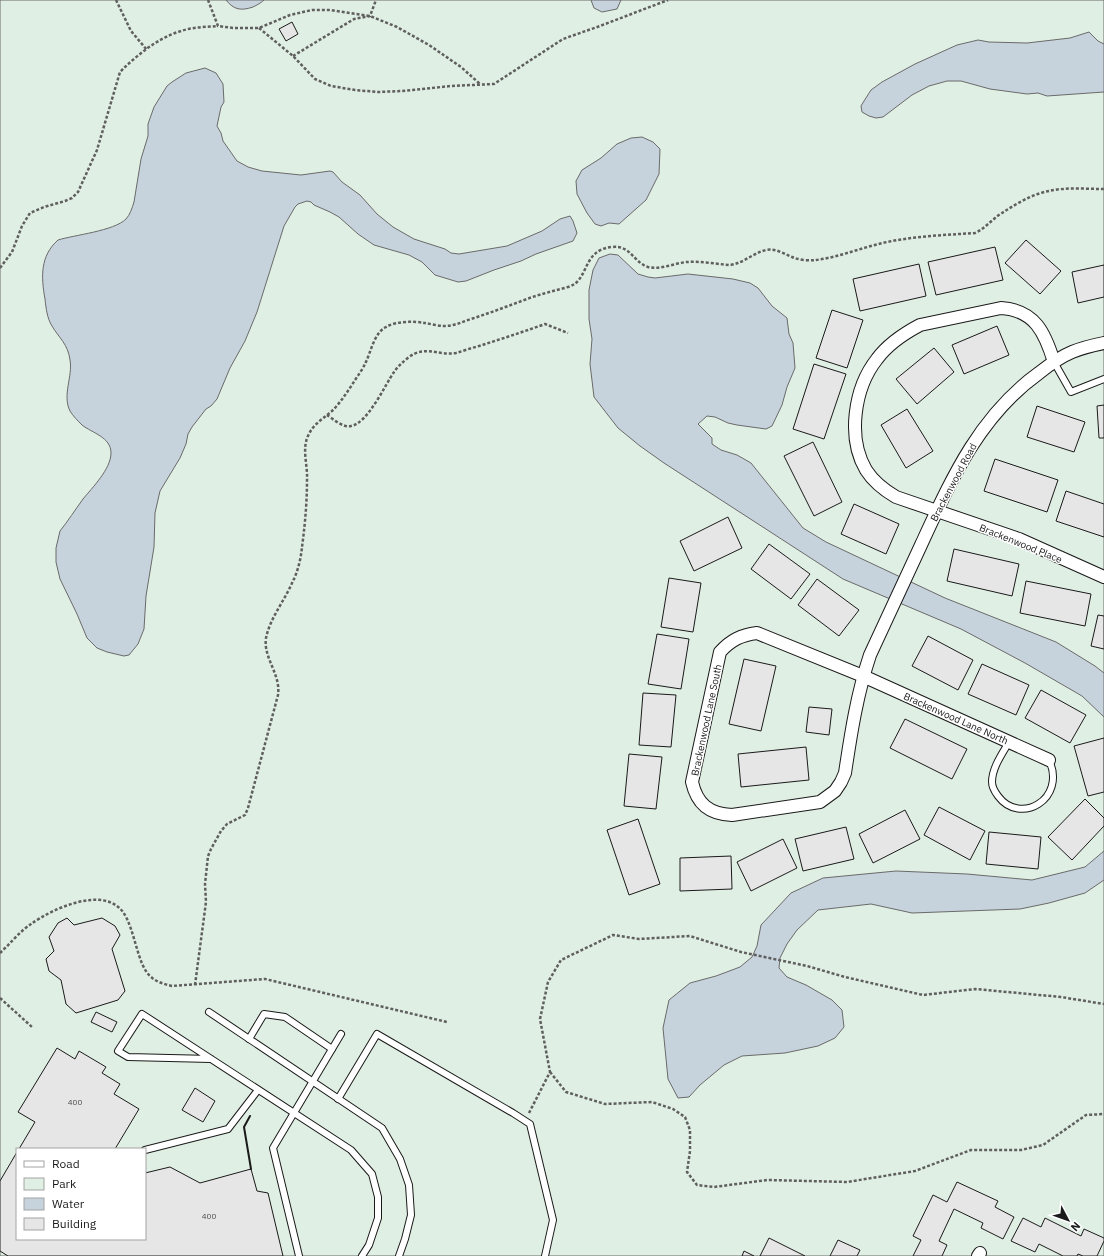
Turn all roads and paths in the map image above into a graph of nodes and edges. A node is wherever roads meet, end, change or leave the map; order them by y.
1 (116, 0) edge
2 (208, 0) edge
3 (376, 0) edge
4 (668, 0) edge
5 (370, 16) junction
6 (218, 26) junction
7 (260, 28) junction
8 (147, 50) junction
9 (293, 56) junction
10 (480, 84) junction
11 (1104, 189) edge
12 (0, 268) edge
13 (568, 333) dead end
14 (1104, 342) edge
15 (1054, 362) junction
16 (1104, 379) edge
17 (327, 415) junction
18 (937, 511) junction
19 (1104, 577) edge
20 (863, 676) junction
21 (1008, 742) junction
22 (1049, 760) joint
23 (0, 953) edge
24 (195, 985) junction
25 (0, 998) edge
26 (1104, 1004) edge
27 (209, 1012) dead end
28 (447, 1022) dead end
29 (32, 1027) dead end
30 (341, 1034) dead end
31 (249, 1039) junction
32 (332, 1049) junction
33 (211, 1059) junction
34 (550, 1072) junction
35 (313, 1082) junction
36 (258, 1090) junction
37 (338, 1099) junction
38 (294, 1113) junction
39 (1104, 1114) edge
40 (525, 1121) junction
41 (146, 1150) edge
42 (299, 1256) edge
43 (362, 1256) edge
44 (399, 1256) edge
45 (545, 1256) edge

1 - 8 path
2 - 6 path
3 - 5 path
4 - 10 path
5 - 7 path
5 - 9 path
5 - 10 path
6 - 7 path
6 - 8 path
7 - 9 path
8 - 12 path
9 - 10 path
11 - 17 path
13 - 17 path
14 - 15 street, Brackenwood Road
15 - 16 lane
15 - 18 street, Brackenwood Road
15 - 18 street, Brackenwood Place
17 - 24 path
18 - 19 street, Brackenwood Place
18 - 20 street, Brackenwood Road
20 - 20 street, Brackenwood Lane South
20 - 21 street, Brackenwood Lane North
21 - 22 street, Brackenwood Lane North
21 - 22 lane
23 - 24 path
24 - 28 path
25 - 29 path
26 - 34 path
27 - 31 lane
30 - 32 lane
31 - 32 lane
31 - 35 lane
32 - 35 lane
33 - 33 lane
33 - 36 lane
34 - 39 path
34 - 40 path
35 - 37 lane
35 - 38 lane
36 - 38 lane
36 - 41 lane
37 - 40 lane
37 - 44 lane
38 - 42 lane
38 - 43 lane
40 - 45 lane

